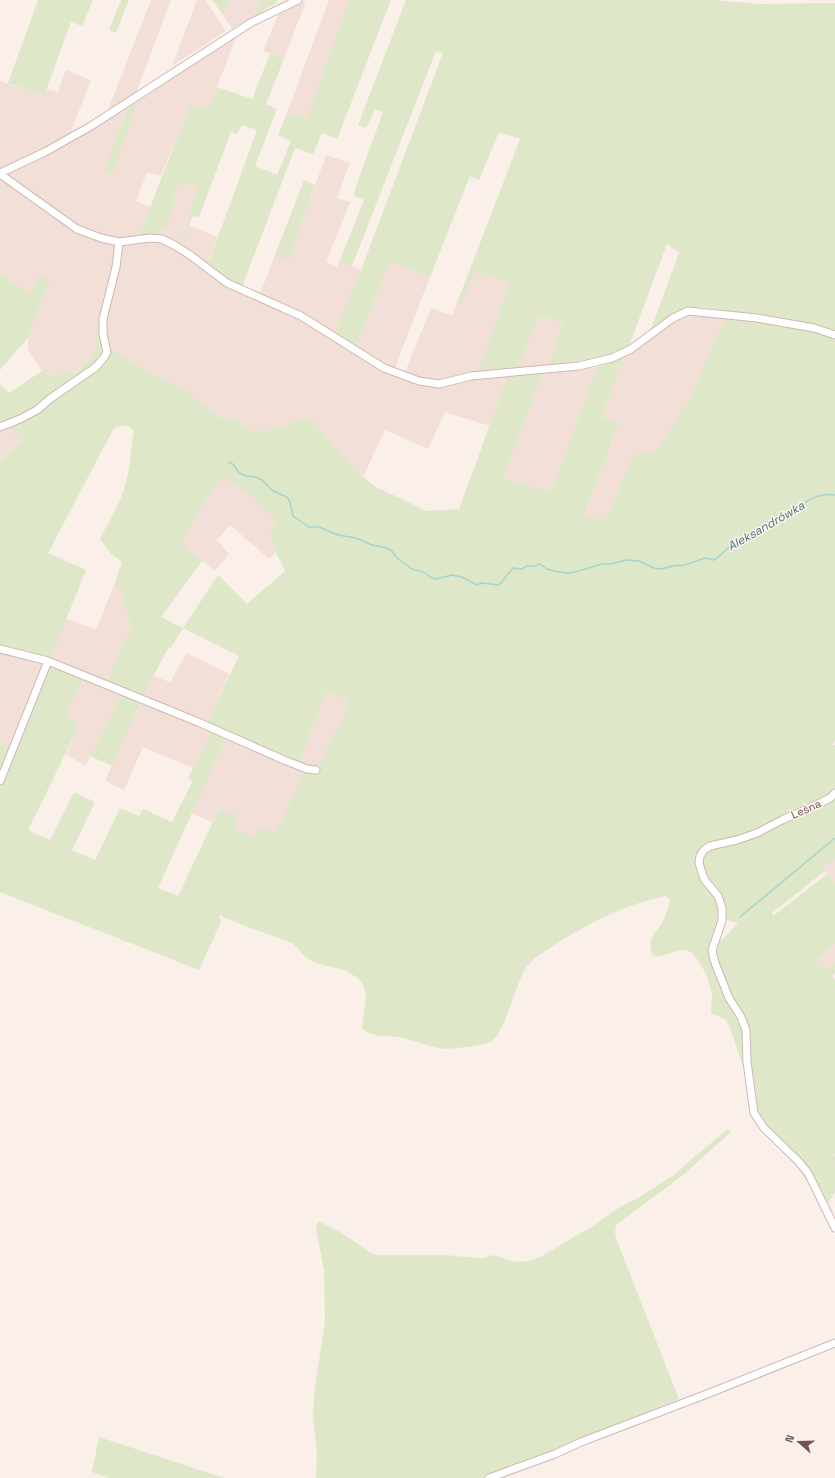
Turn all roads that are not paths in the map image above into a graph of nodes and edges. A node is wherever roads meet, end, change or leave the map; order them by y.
1 (298, 0) edge
2 (0, 173) edge
3 (119, 242) junction
4 (835, 335) edge
5 (0, 427) edge
6 (0, 649) edge
7 (48, 661) junction
8 (316, 770) dead end
9 (0, 781) edge
10 (835, 793) edge
11 (835, 1228) edge
12 (835, 1343) edge
13 (489, 1478) edge

1 - 2 street
2 - 3 street
3 - 4 street
3 - 5 street
6 - 7 street
7 - 8 street
7 - 9 street
10 - 11 street, Leśna
12 - 13 street

